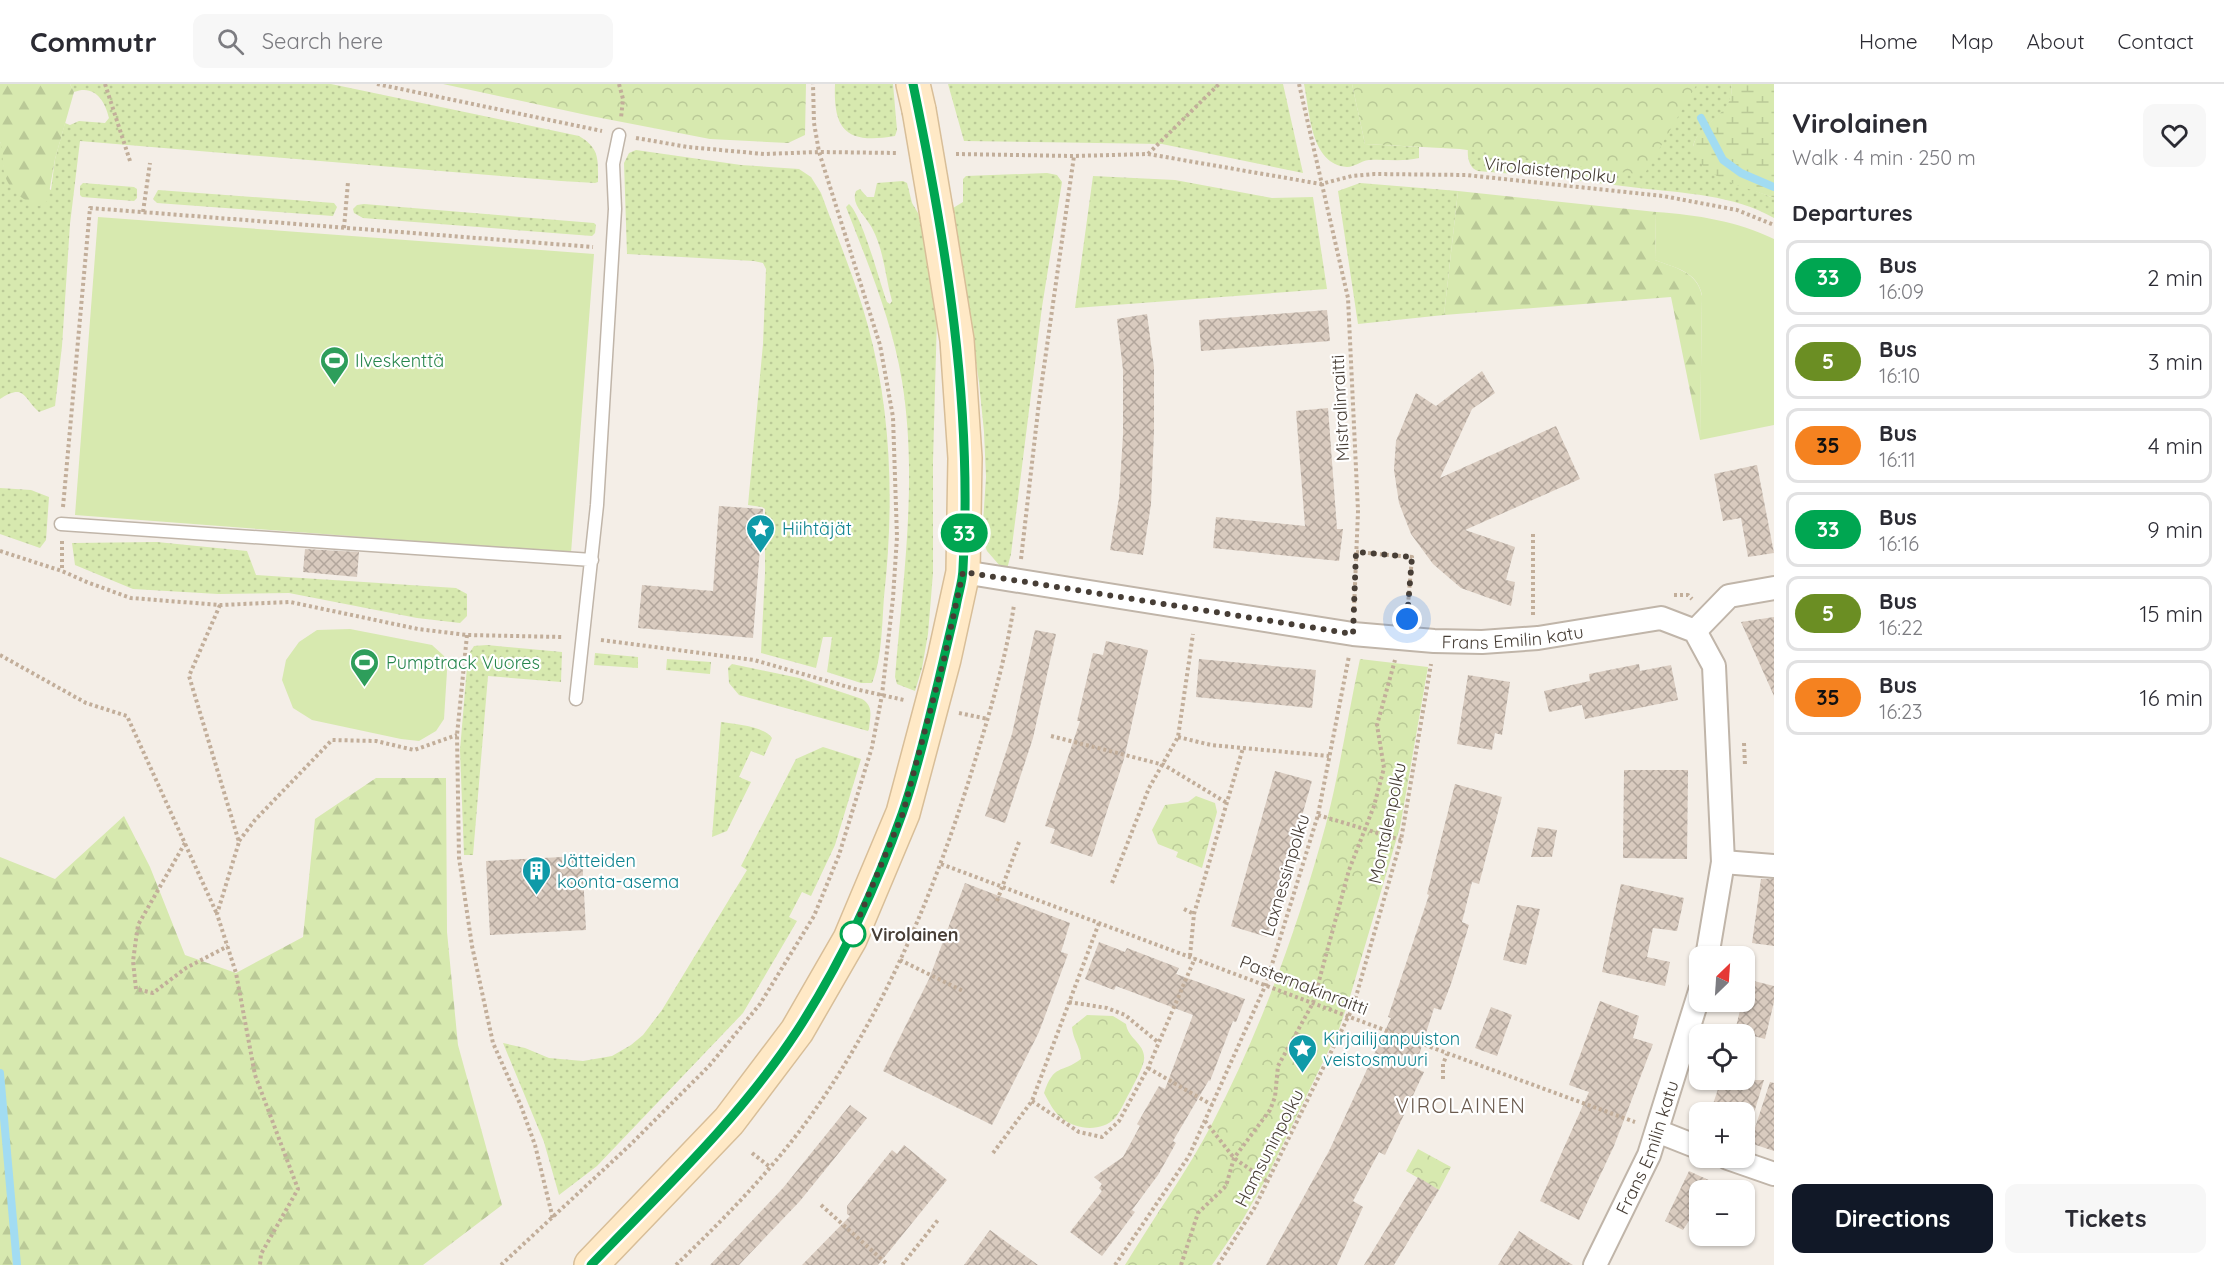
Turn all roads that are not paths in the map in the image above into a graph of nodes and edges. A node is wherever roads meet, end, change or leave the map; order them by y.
1 (916, 97) edge
2 (619, 135) road end
3 (61, 524) road end
4 (592, 560) junction
5 (963, 572) junction
6 (1774, 588) edge
7 (1695, 631) junction
8 (576, 699) dead end
9 (1723, 862) junction
10 (1774, 866) edge
11 (1709, 946) edge
12 (1694, 1012) edge
13 (1657, 1131) junction
14 (1689, 1144) edge
15 (1755, 1167) edge
16 (1774, 1174) edge
17 (591, 1265) edge
18 (1595, 1265) edge

1 - 5 main road, bridge
2 - 4 lane
3 - 4 lane
4 - 8 lane
5 - 7 street, Frans Emilin katu
5 - 17 main road
6 - 7 street
7 - 9 street
9 - 10 street
9 - 11 street
12 - 13 street, Frans Emilin katu
13 - 14 street
13 - 18 street, Frans Emilin katu
15 - 16 street

